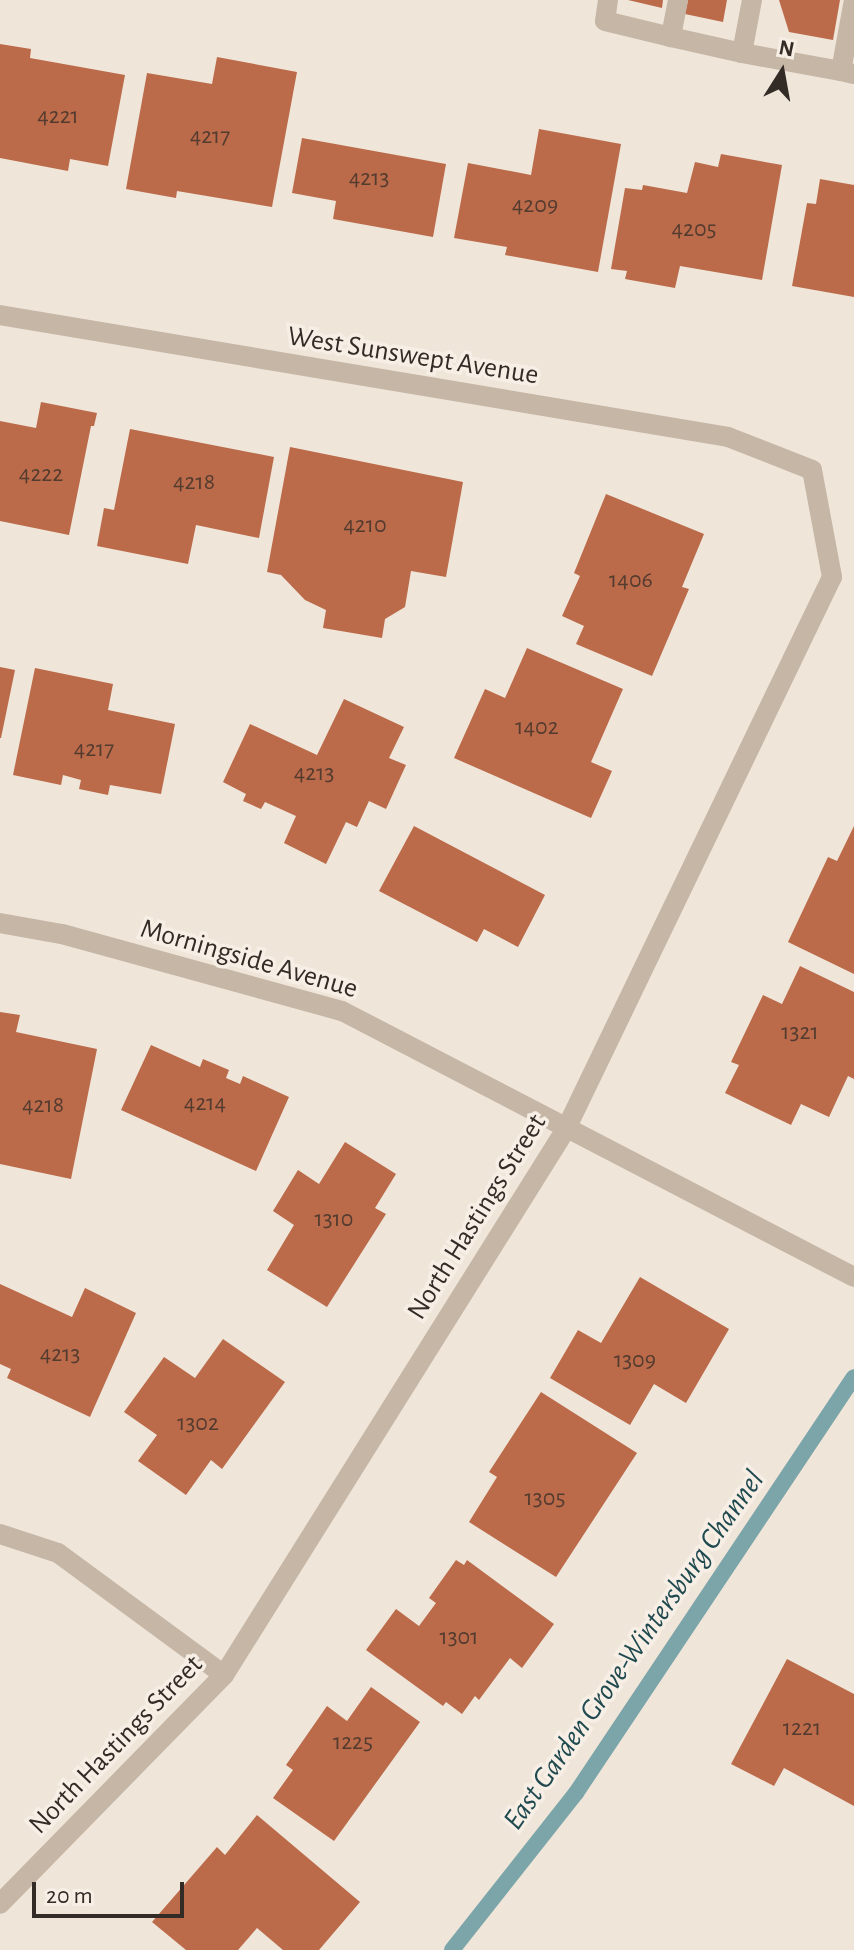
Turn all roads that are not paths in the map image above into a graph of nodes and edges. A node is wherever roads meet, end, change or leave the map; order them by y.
1 (608, 0) edge
2 (678, 0) edge
3 (752, 0) edge
4 (854, 0) edge
5 (671, 37) junction
6 (742, 53) junction
7 (848, 73) edge
8 (0, 315) edge
9 (812, 470) joint
10 (0, 923) edge
11 (566, 1129) junction
12 (854, 1277) edge
13 (0, 1534) edge
14 (224, 1675) junction
15 (0, 1904) edge

1 - 5 street
2 - 5 street
3 - 6 street
4 - 7 street
5 - 6 street
6 - 7 street
8 - 9 street, West Sunswept Avenue
9 - 11 street, North Hastings Street
10 - 11 street, Morningside Avenue
11 - 12 street, Morningside Avenue
11 - 14 street, North Hastings Street
13 - 14 street
14 - 15 street, North Hastings Street

